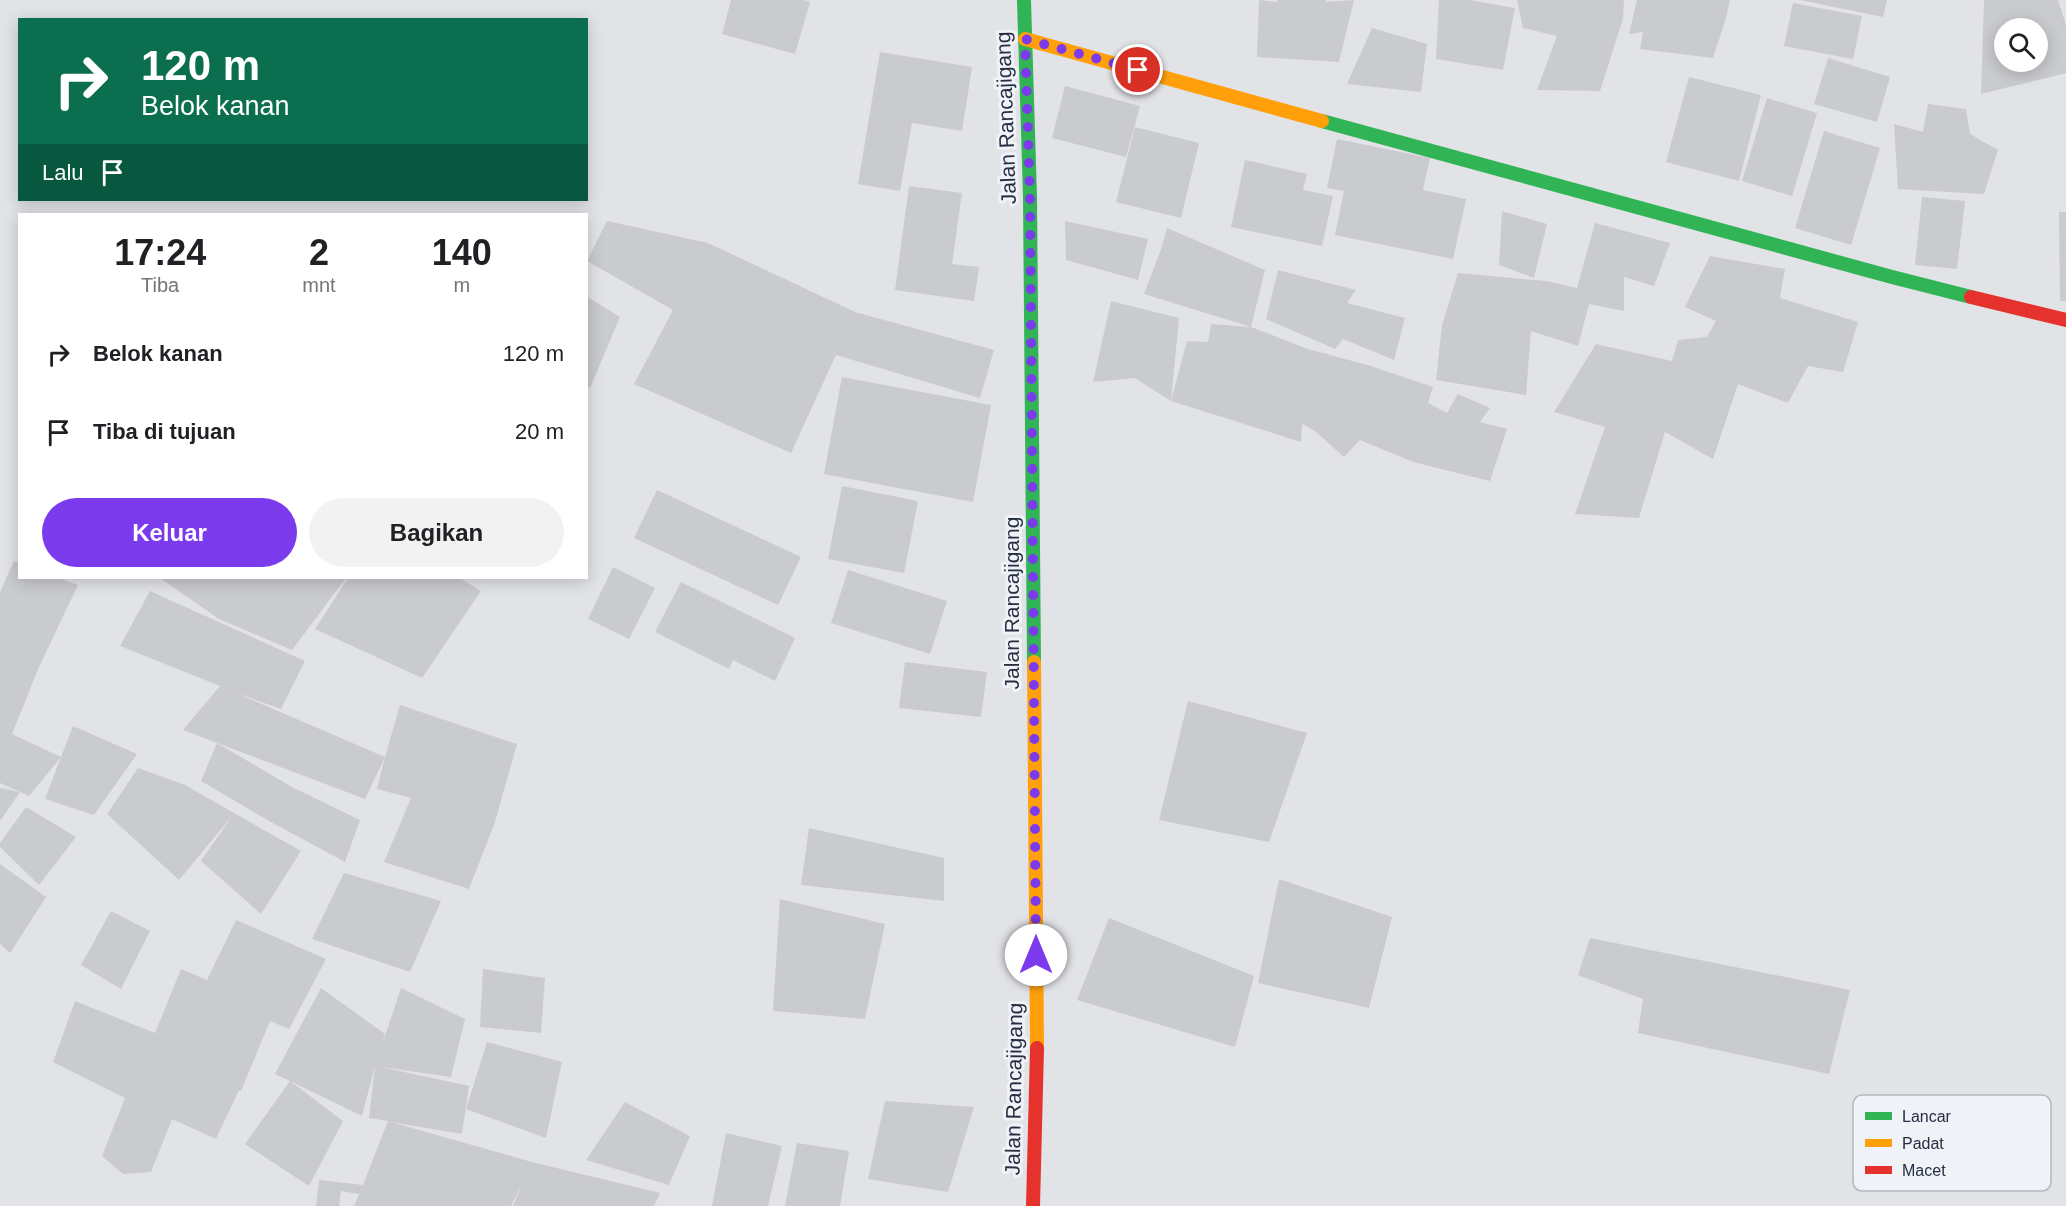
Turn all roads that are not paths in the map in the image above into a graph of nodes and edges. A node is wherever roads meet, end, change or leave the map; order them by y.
1 (1024, 0) edge
2 (1025, 39) junction
3 (2066, 320) edge
4 (1033, 1206) edge

1 - 2 main road, Jalan Rancajigang
2 - 3 main road
2 - 4 main road, Jalan Rancajigang

